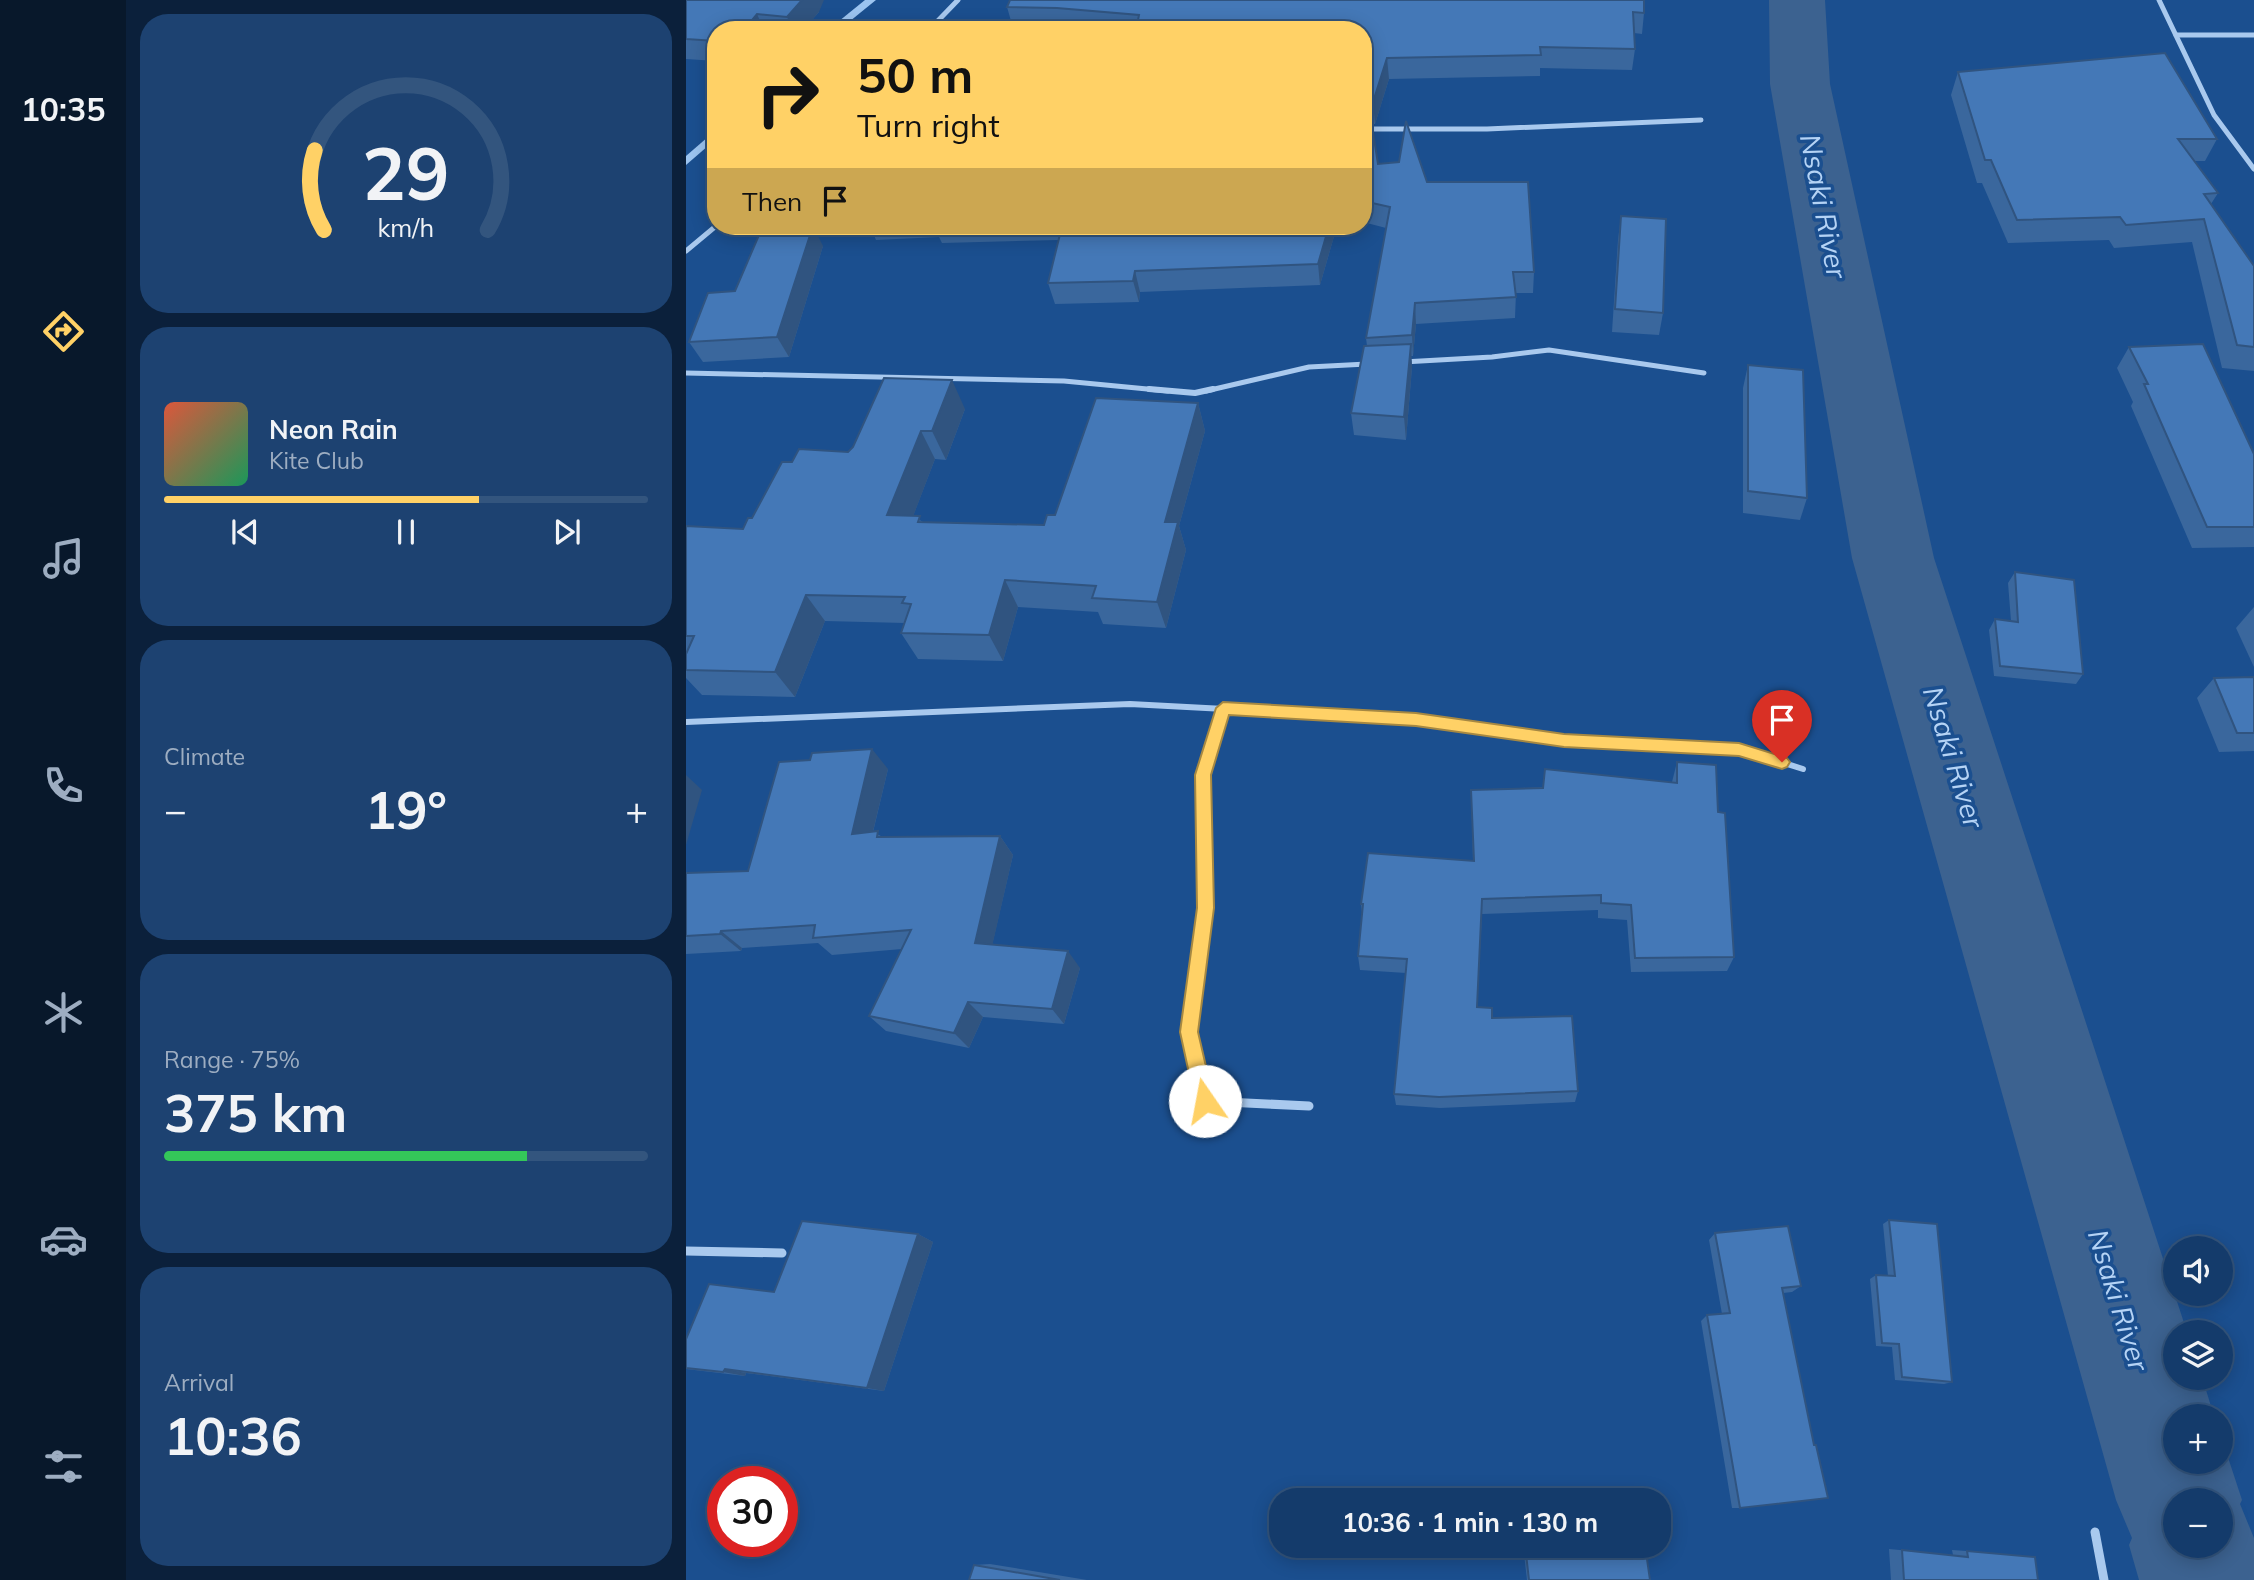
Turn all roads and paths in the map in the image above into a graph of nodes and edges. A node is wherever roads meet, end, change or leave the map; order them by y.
1 (958, 0) edge
2 (2159, 0) edge
3 (938, 21) edge
4 (2176, 35) junction
5 (2254, 35) edge
6 (1701, 120) dead end
7 (1372, 129) edge
8 (2254, 169) edge
9 (707, 234) edge
10 (686, 251) edge
11 (1401, 362) edge
12 (1374, 364) edge
13 (686, 373) edge
14 (1704, 373) dead end
15 (1223, 708) junction
16 (686, 722) edge
17 (1803, 769) dead end
18 (1309, 1106) dead end
19 (686, 1251) edge
20 (782, 1253) dead end
21 (2095, 1532) dead end
22 (2104, 1580) edge

1 - 3 street
2 - 4 street
4 - 5 street
4 - 8 street
6 - 7 street
9 - 10 street
11 - 14 street
12 - 13 street
15 - 16 street
15 - 17 street
15 - 18 street
19 - 20 street
21 - 22 street

